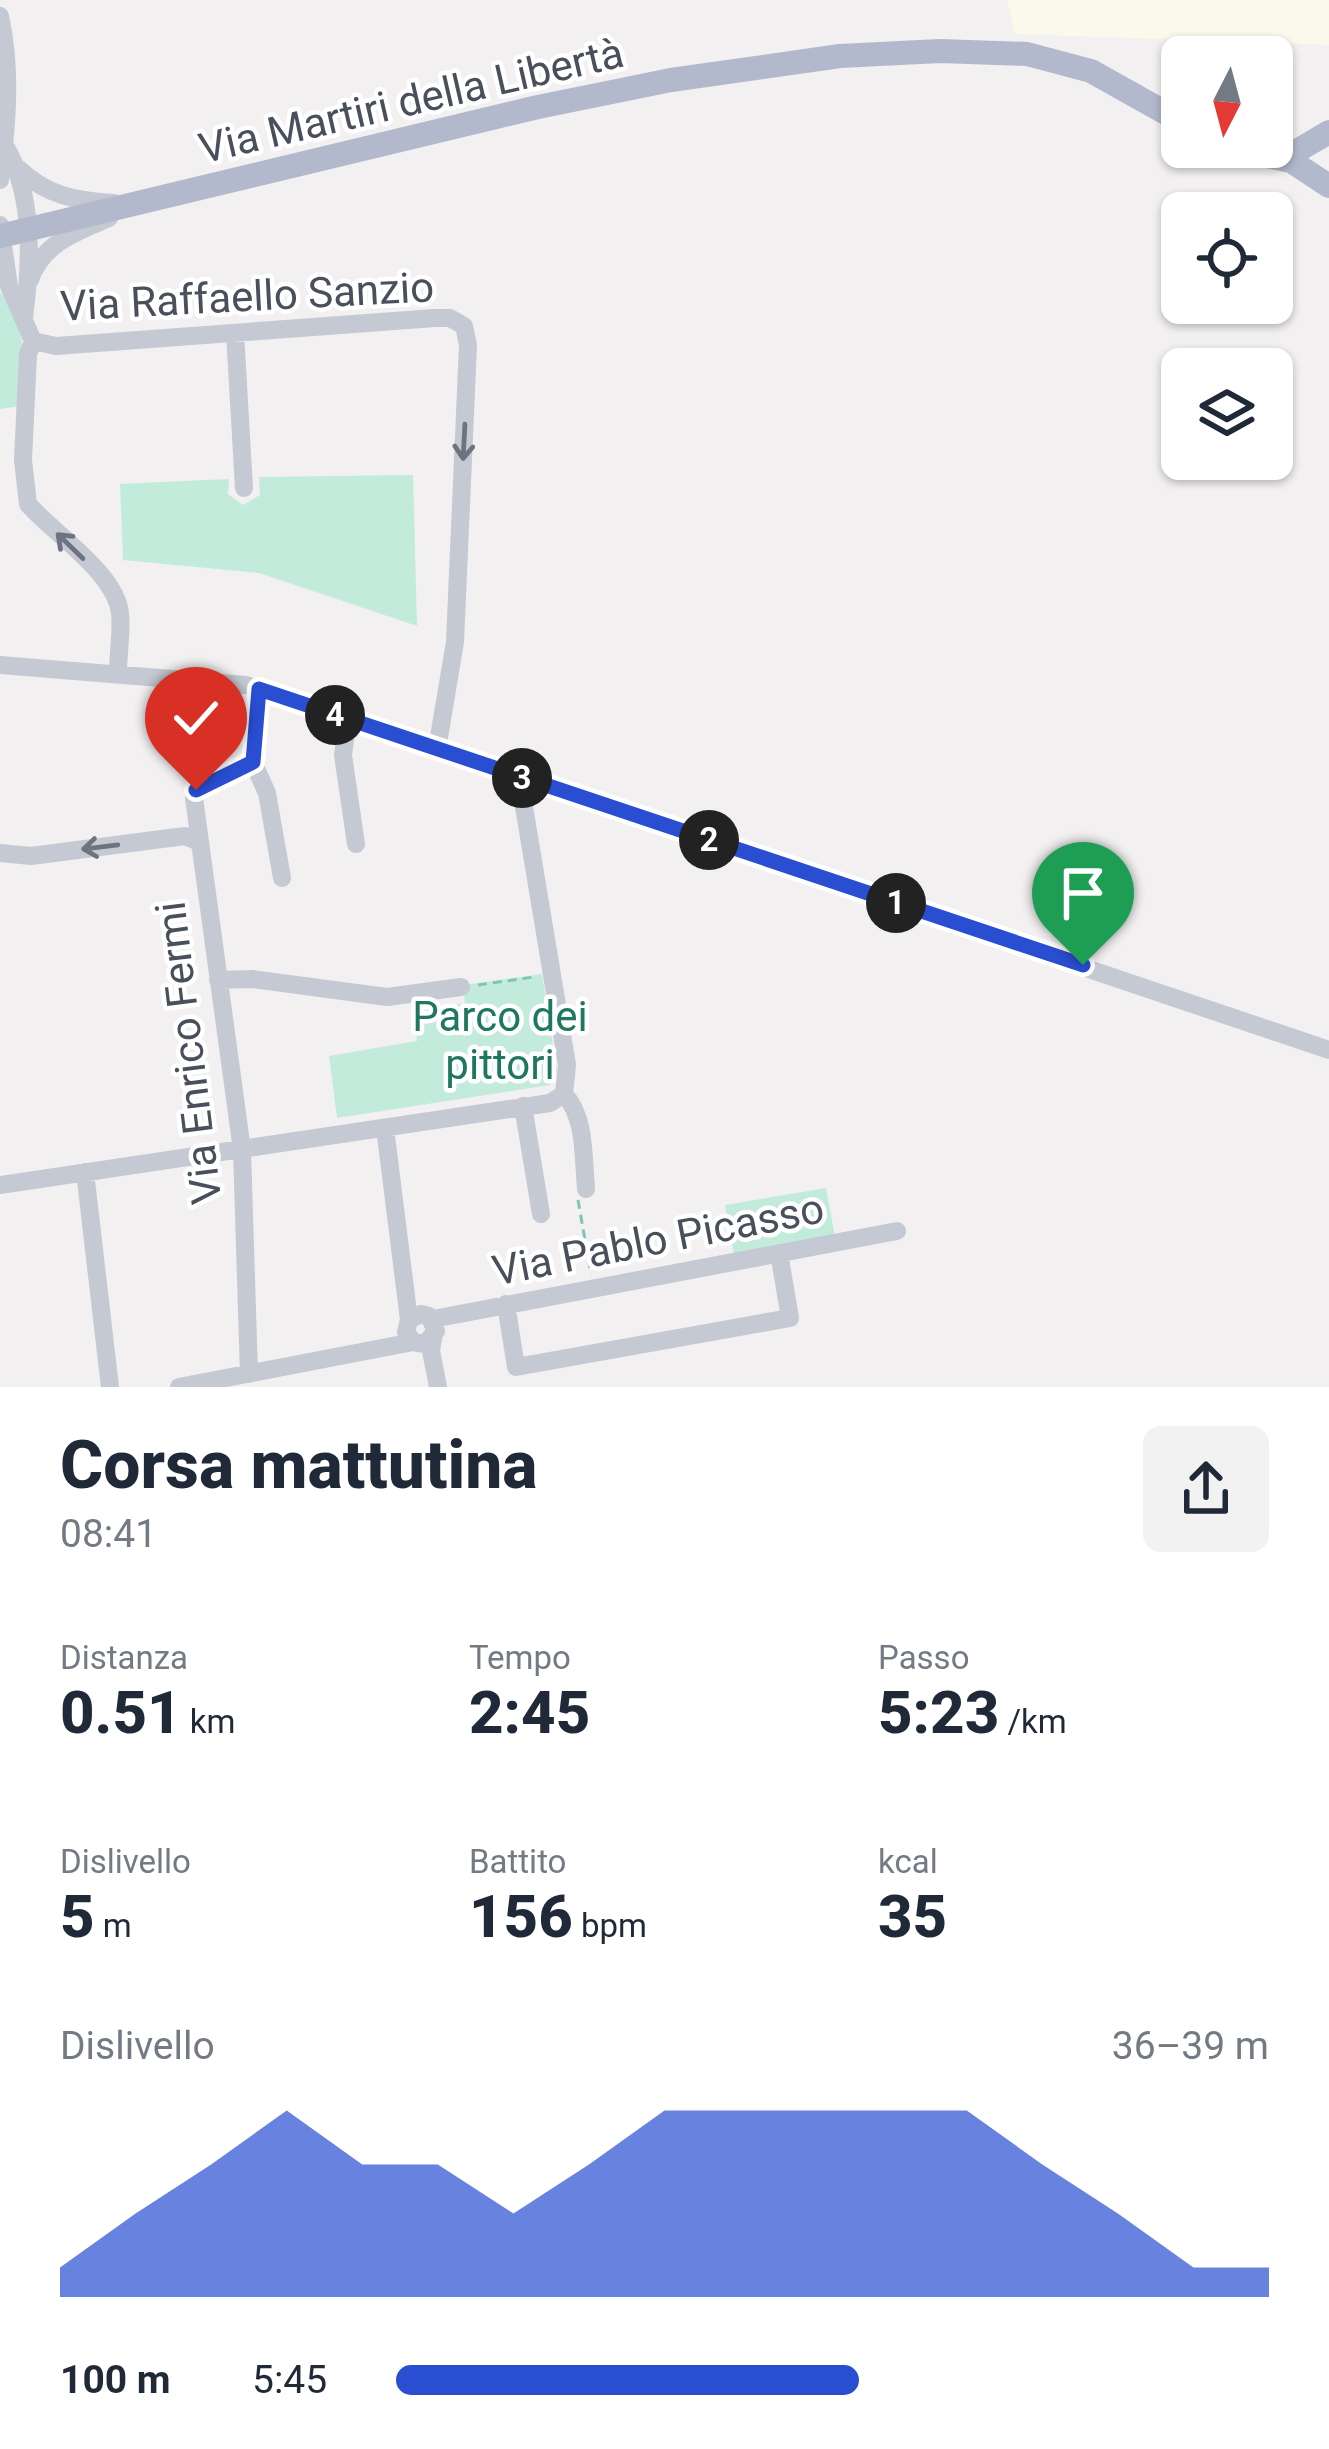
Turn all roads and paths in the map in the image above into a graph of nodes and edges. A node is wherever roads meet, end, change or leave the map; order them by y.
1 (0, 16) edge
2 (1161, 110) edge
3 (1329, 135) edge
4 (1293, 152) edge
5 (1293, 165) edge
6 (4, 166) edge
7 (1329, 186) edge
8 (135, 204) junction
9 (0, 225) edge
10 (27, 230) junction
11 (0, 236) edge
12 (0, 284) edge
13 (22, 304) junction
14 (235, 333) junction
15 (33, 340) junction
16 (244, 488) dead end
17 (119, 644) junction
18 (0, 665) edge
19 (118, 673) junction
20 (144, 675) junction
21 (259, 689) junction
22 (348, 719) junction
23 (436, 749) junction
24 (253, 762) junction
25 (526, 780) junction
26 (199, 842) junction
27 (356, 844) dead end
28 (0, 853) edge
29 (283, 878) dead end
30 (554, 974) junction
31 (218, 980) junction
32 (461, 987) joint
33 (1329, 1050) edge
34 (564, 1094) junction
35 (523, 1106) junction
36 (385, 1128) junction
37 (242, 1150) junction
38 (85, 1172) junction
39 (0, 1185) edge
40 (586, 1189) joint
41 (541, 1214) dead end
42 (897, 1231) dead end
43 (779, 1253) junction
44 (593, 1287) junction
45 (506, 1304) junction
46 (426, 1334) junction
47 (249, 1374) junction
48 (206, 1384) edge
49 (110, 1387) edge
50 (179, 1387) edge
51 (438, 1387) edge

1 - 6 street
2 - 8 main road, Via Martiri della Libertà
3 - 4 main road
3 - 7 main road
5 - 7 main road
6 - 8 street
6 - 10 street
8 - 10 main road, Via Martiri della Libertà
8 - 13 street
9 - 11 street
10 - 11 main road, Via Martiri della Libertà
10 - 13 street
11 - 13 street
12 - 13 street
13 - 15 street
14 - 15 street, Via Raffaello Sanzio
14 - 16 street
14 -> 23 street, Via Raffaello Sanzio
17 -> 15 street
17 - 19 street
17 - 20 street
18 - 19 street
19 - 20 street
20 - 21 street
21 - 22 street
21 - 24 street
22 - 23 street
22 - 27 street
23 - 25 street
24 - 26 street, Via Enrico Fermi
24 - 29 street
25 - 30 street
25 - 33 street
26 -> 28 street
26 - 31 street, Via Enrico Fermi
30 - 32 path
30 - 34 street
31 - 32 street
31 - 37 street, Via Enrico Fermi
34 - 35 street
34 - 40 street
35 - 36 street
35 - 41 street
36 - 37 street
36 - 46 street
37 - 38 street
37 - 47 street, Via Enrico Fermi
38 - 39 street
38 - 49 street
40 - 44 path
42 - 43 street, Via Pablo Picasso
43 - 44 street, Via Pablo Picasso
43 - 45 street
44 - 45 street, Via Pablo Picasso
45 - 46 street, Via Pablo Picasso
46 - 47 street, Via Pablo Picasso
46 - 51 street
47 - 48 street, Via Pablo Picasso
48 - 50 street, Via Pablo Picasso

